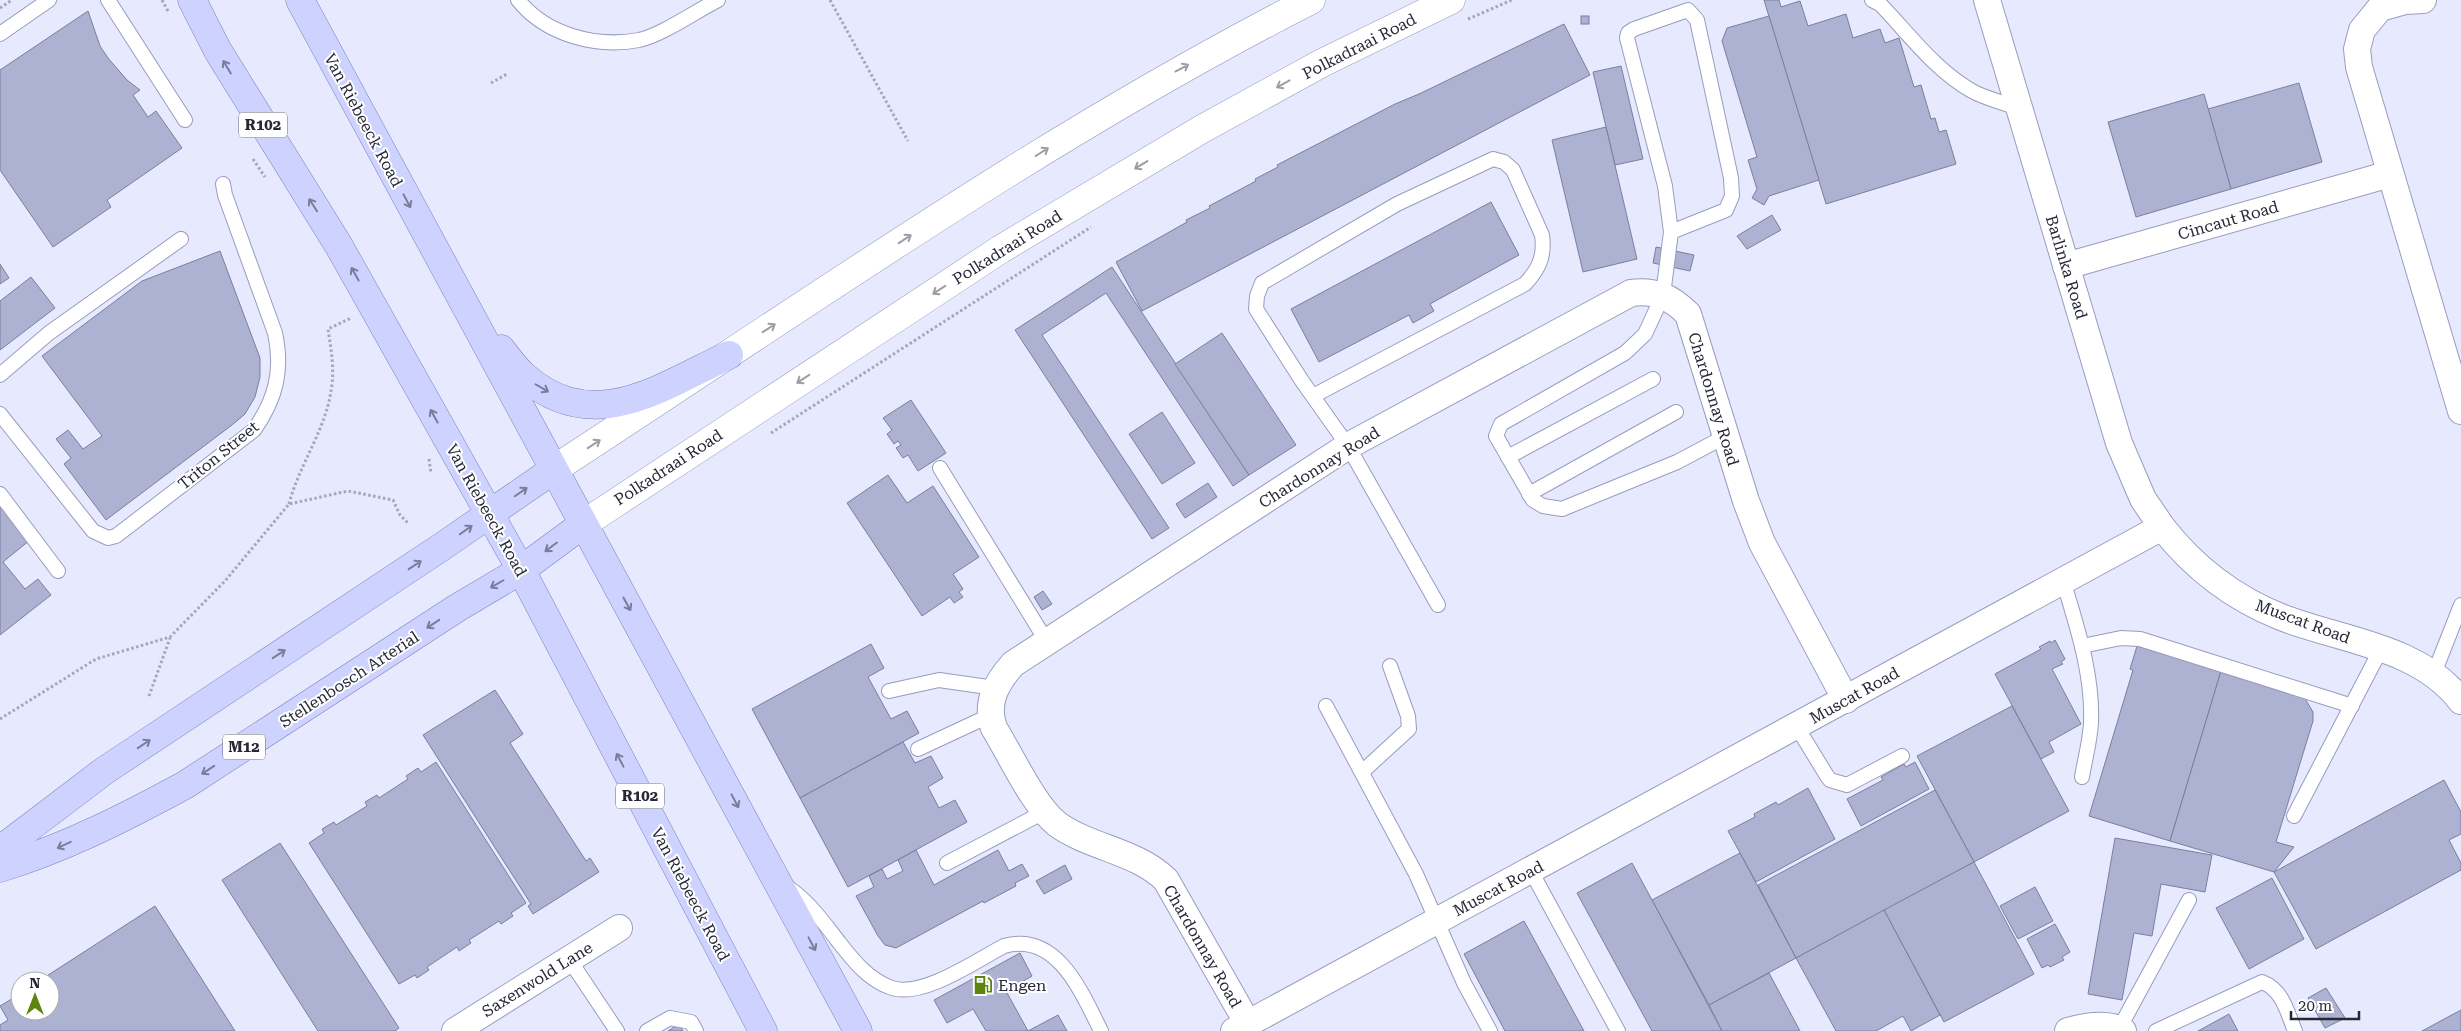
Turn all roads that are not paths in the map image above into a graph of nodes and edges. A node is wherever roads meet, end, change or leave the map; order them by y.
1 (49, 0) edge
2 (108, 0) edge
3 (192, 0) edge
4 (300, 0) edge
5 (518, 0) edge
6 (718, 0) edge
7 (1311, 0) edge
8 (1872, 0) edge
9 (1987, 0) edge
10 (2423, 0) edge
11 (1457, 11) edge
12 (0, 34) edge
13 (2019, 109) junction
14 (186, 120) dead end
15 (2390, 174) junction
16 (223, 184) dead end
17 (1671, 232) junction
18 (181, 239) dead end
19 (2066, 266) junction
20 (1663, 294) junction
21 (461, 302) junction
22 (729, 355) junction
23 (0, 375) edge
24 (1653, 379) dead end
25 (1313, 396) junction
26 (2461, 411) edge
27 (1676, 412) dead end
28 (0, 414) edge
29 (1726, 436) junction
30 (1348, 446) junction
31 (1508, 457) junction
32 (940, 468) dead end
33 (553, 470) junction
34 (0, 494) edge
35 (1530, 494) junction
36 (489, 514) junction
37 (582, 525) junction
38 (2162, 527) junction
39 (521, 570) junction
40 (58, 571) dead end
41 (2063, 580) junction
42 (1438, 604) dead end
43 (2461, 605) edge
44 (1047, 642) junction
45 (2082, 646) junction
46 (2381, 649) junction
47 (1390, 666) dead end
48 (2434, 676) junction
49 (995, 688) junction
50 (889, 692) dead end
51 (1846, 700) junction
52 (2461, 701) edge
53 (1326, 706) dead end
54 (2352, 706) junction
55 (991, 715) junction
56 (1797, 726) junction
57 (918, 749) dead end
58 (1902, 756) dead end
59 (1362, 772) junction
60 (2082, 776) dead end
61 (1044, 812) junction
62 (2294, 816) dead end
63 (0, 850) edge
64 (948, 863) dead end
65 (0, 868) edge
66 (1531, 871) junction
67 (776, 879) junction
68 (2189, 900) dead end
69 (1437, 920) junction
70 (618, 928) dead end
71 (568, 959) junction
72 (1241, 1027) edge
73 (2122, 1030) edge
74 (455, 1031) edge
75 (617, 1031) edge
76 (647, 1031) edge
77 (696, 1031) edge
78 (763, 1031) edge
79 (858, 1031) edge
80 (1101, 1031) edge
81 (1490, 1031) edge
82 (1618, 1031) edge
83 (2068, 1031) edge
84 (2156, 1031) edge
85 (2295, 1031) edge

1 - 12 lane
2 - 14 lane
36 -> 3 main road, Van Riebeeck Road / R102
4 -> 21 main road, Van Riebeeck Road
5 - 6 lane
22 -> 7 main road
8 - 13 lane
9 - 13 street, Barlinka Road
10 - 15 street
11 -> 37 main road, Polkadraai Road / M12
13 - 19 street, Barlinka Road
15 - 19 street, Cincaut Road
15 - 26 street
16 - 28 lane, Triton Street
17 - 17 lane
17 - 20 lane
18 - 23 lane
19 - 38 street, Barlinka Road
20 - 29 street, Chardonnay Road
20 - 30 street, Chardonnay Road
20 - 31 lane
21 -> 22 main road
21 - 33 main road, Van Riebeeck Road
33 -> 22 main road
24 - 31 lane
25 - 25 lane
25 - 30 lane
27 - 35 lane
29 - 35 lane
29 - 51 street, Chardonnay Road
30 - 42 lane
30 - 44 street, Chardonnay Road
31 - 35 lane
32 - 44 lane
36 -> 33 main road
33 - 37 main road, Van Riebeeck Road
34 - 40 lane
36 - 39 main road, Van Riebeeck Road / R102
63 -> 36 main road
37 -> 39 main road, Stellenbosch Arterial / M12
37 -> 67 main road, Van Riebeeck Road
38 - 41 street, Muscat Road
38 - 46 street, Muscat Road
39 -> 65 main road, Stellenbosch Arterial / M12
78 -> 39 main road, Van Riebeeck Road / R102
41 - 45 lane
41 - 51 street, Muscat Road
43 - 48 lane
44 - 49 street, Chardonnay Road
45 - 54 lane
45 - 60 lane
46 - 48 street, Muscat Road
46 - 54 lane
47 - 59 lane
48 - 52 street, Muscat Road
49 - 50 lane
49 - 55 street, Chardonnay Road
51 - 56 street, Muscat Road
53 - 59 lane
54 - 62 lane
55 - 57 lane
55 - 61 street, Chardonnay Road
56 - 58 lane
56 - 66 street, Muscat Road
59 - 69 lane
61 - 64 lane
61 - 72 street, Chardonnay Road
66 - 69 street, Muscat Road
66 - 82 lane
67 -> 79 main road, Van Riebeeck Road
67 - 80 lane
68 - 73 lane
69 - 72 street, Muscat Road
69 - 81 lane
70 - 71 street, Saxenwold Lane
71 - 74 street, Saxenwold Lane
71 - 75 lane
73 - 83 street
76 - 77 lane
84 - 85 lane

